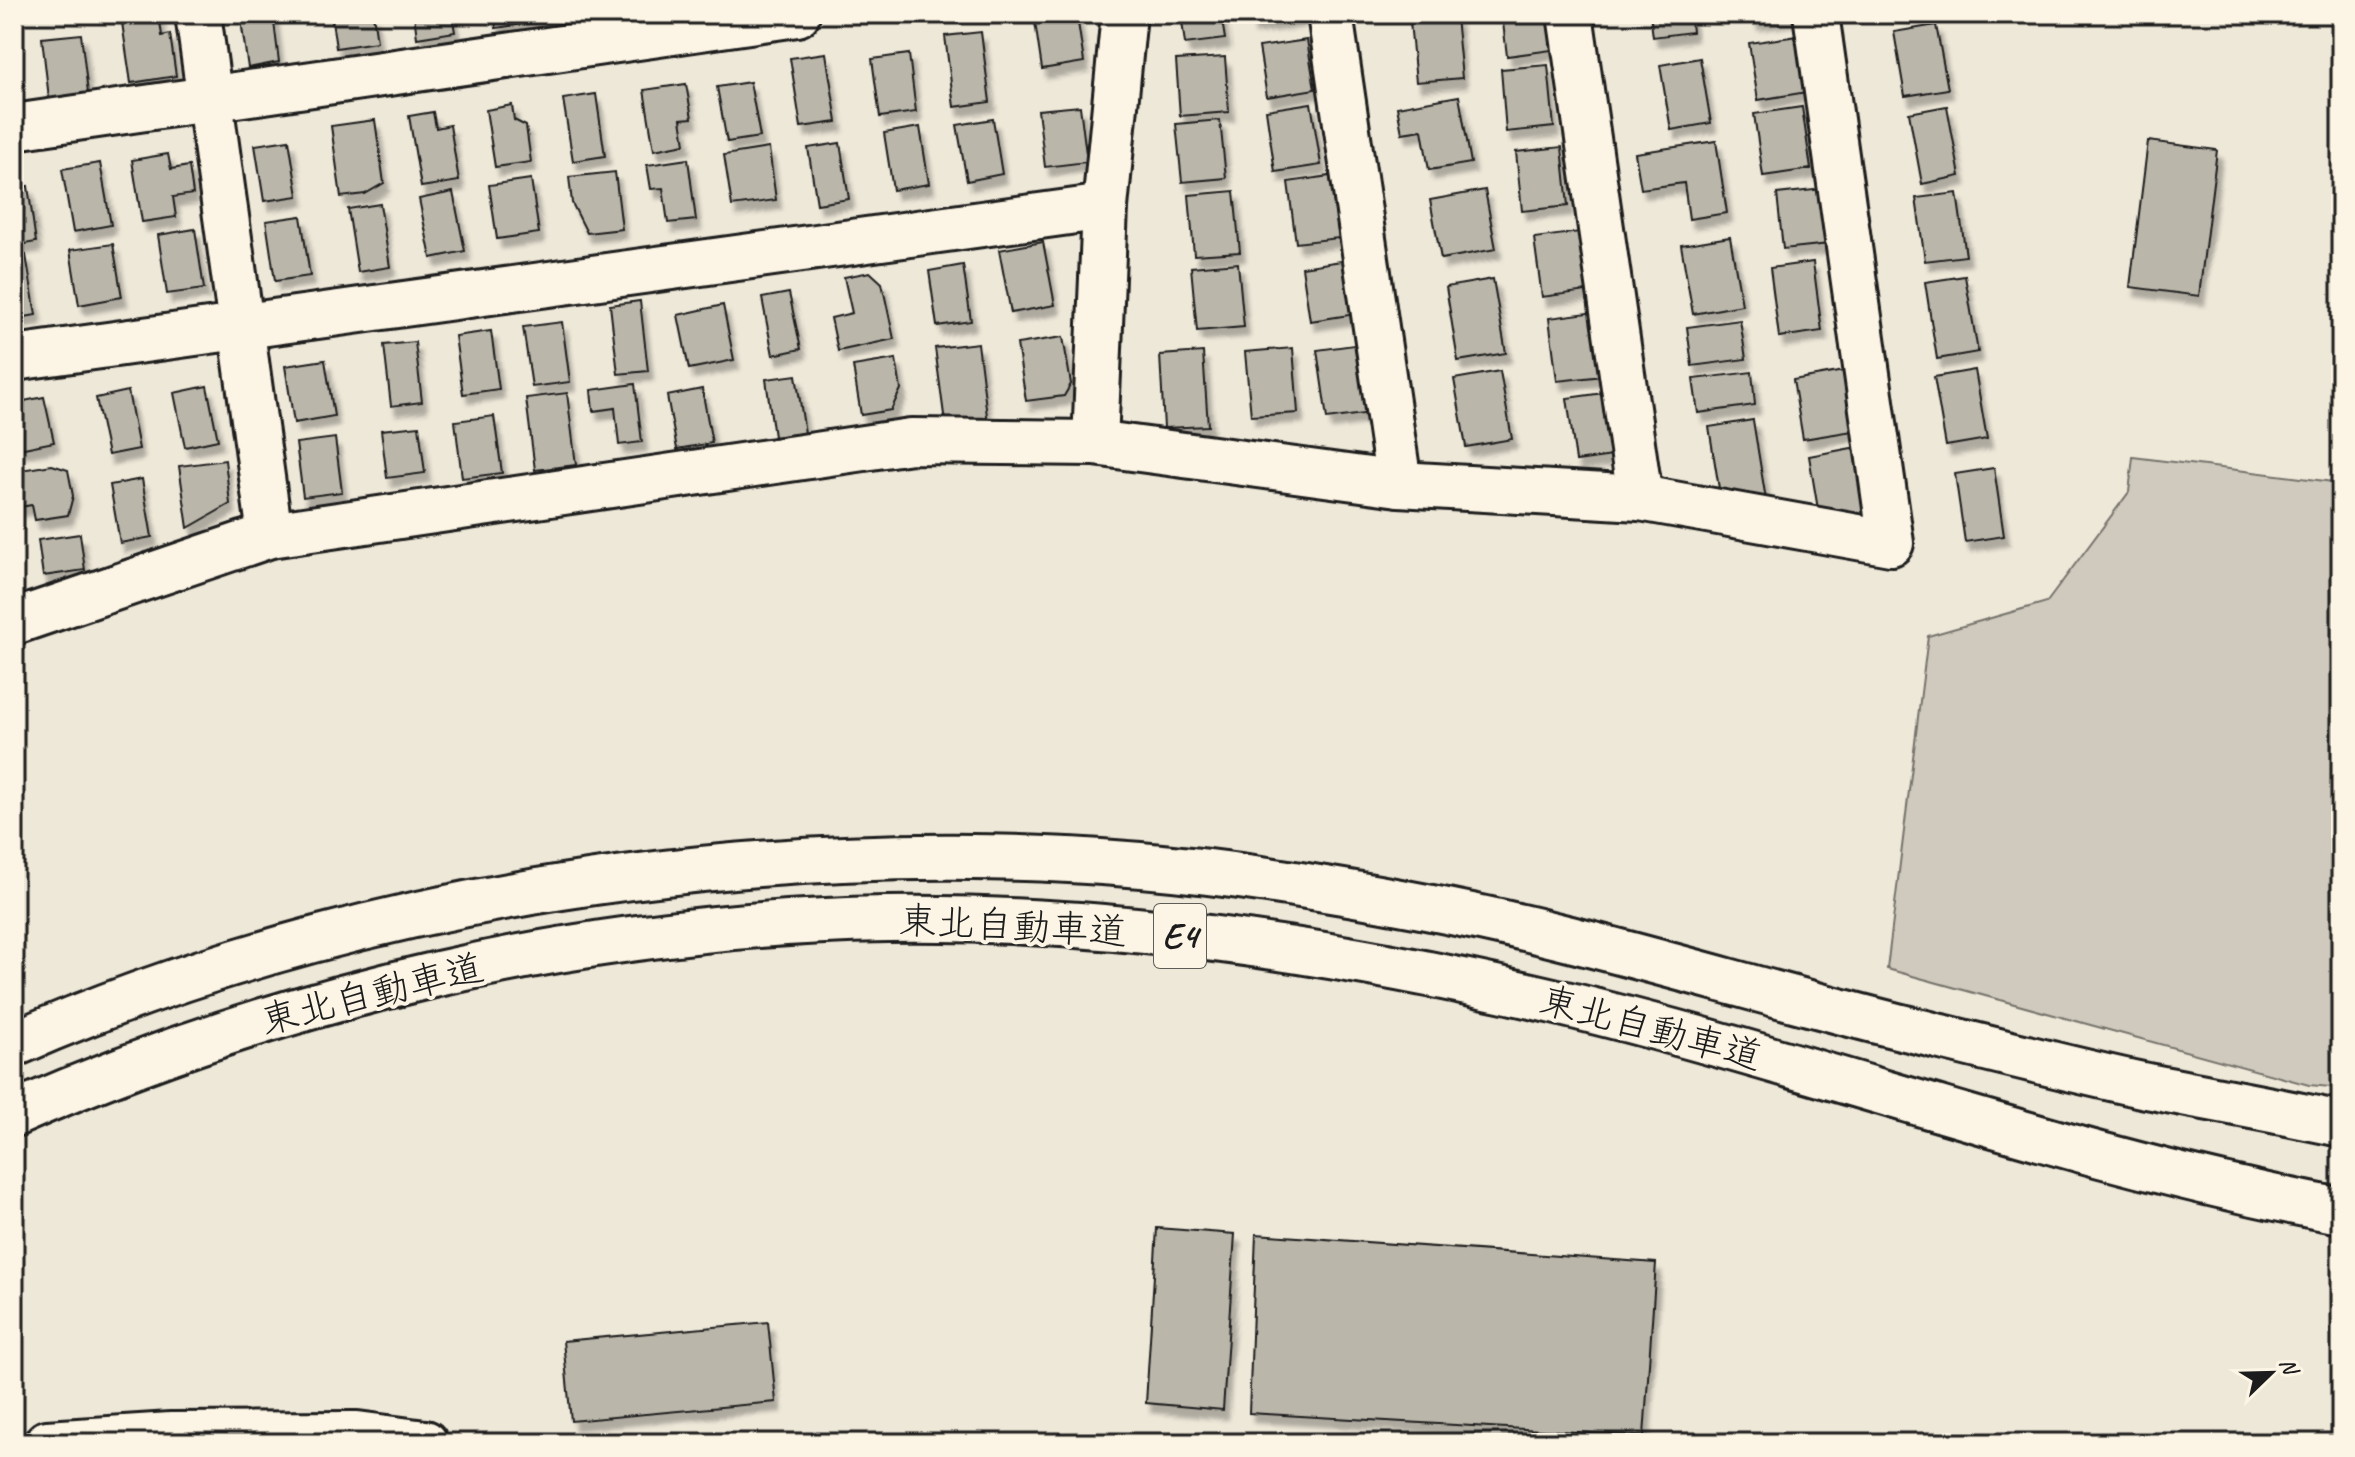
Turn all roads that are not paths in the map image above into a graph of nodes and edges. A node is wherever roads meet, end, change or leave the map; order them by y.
1 (198, 14) edge
2 (797, 14) edge
3 (1124, 14) edge
4 (1330, 14) edge
5 (1570, 14) edge
6 (1816, 14) edge
7 (212, 99) junction
8 (14, 127) edge
9 (1105, 207) junction
10 (242, 324) junction
11 (14, 358) edge
12 (1095, 443) junction
13 (1399, 484) junction
14 (1640, 498) junction
15 (270, 535) junction
16 (14, 622) edge
17 (14, 1044) edge
18 (14, 1114) edge
19 (2341, 1124) edge
20 (2341, 1211) edge
21 (47, 1443) edge
22 (425, 1443) edge

1 - 7 main road
2 - 7 main road
3 - 9 main road
4 - 13 main road
5 - 14 main road
6 - 14 main road
7 - 8 main road
7 - 10 main road
9 - 10 main road
9 - 12 main road
10 - 11 main road
10 - 15 main road
12 - 13 main road
12 - 15 main road
13 - 14 main road
15 - 16 main road
17 - 19 main road, 東北自動車道 / E4
18 - 20 main road, 東北自動車道 / E4
21 - 22 main road

